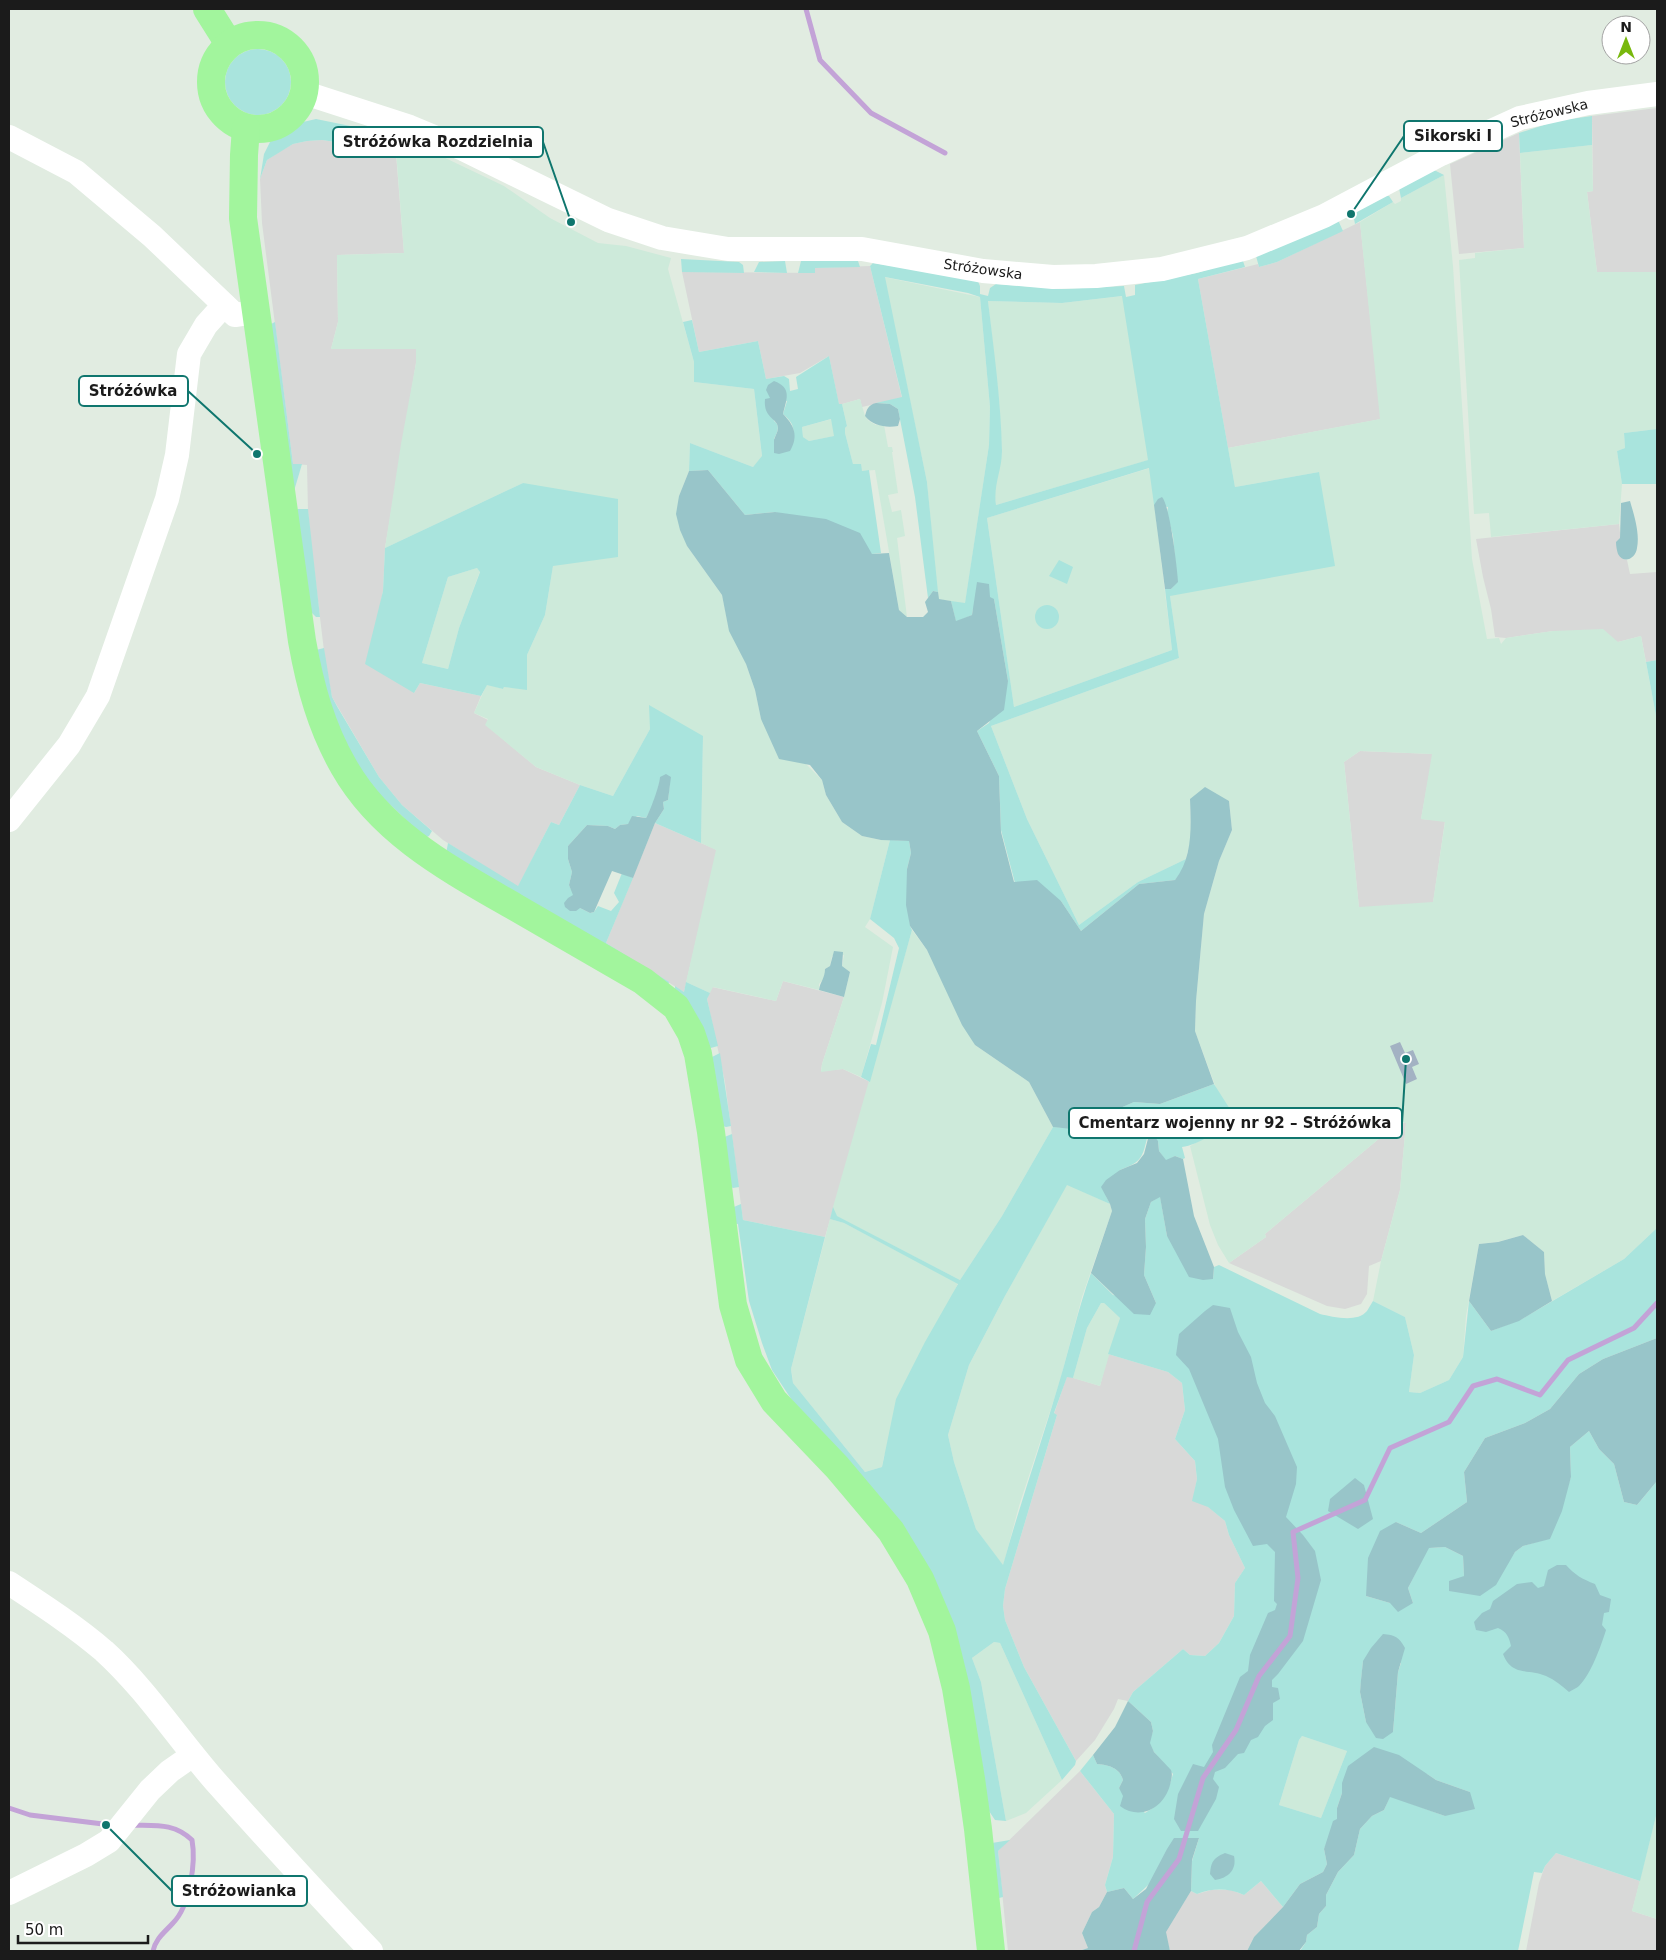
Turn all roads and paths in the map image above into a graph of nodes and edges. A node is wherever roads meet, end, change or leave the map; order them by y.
1 (207, 9) edge
2 (229, 44) junction
3 (304, 93) junction
4 (1657, 94) edge
5 (246, 128) junction
6 (9, 137) edge
7 (224, 304) junction
8 (256, 312) junction
9 (9, 820) edge
10 (9, 1583) edge
11 (192, 1755) junction
12 (9, 1893) edge
13 (370, 1951) edge
14 (991, 1951) edge

1 - 2 main road
2 - 3 main road
2 - 5 main road
3 - 4 street, Stróżowska
3 - 5 main road
5 - 8 main road
6 - 7 street
7 - 8 street
7 - 9 street
8 - 14 main road
10 - 11 street
11 - 12 street
11 - 13 street

